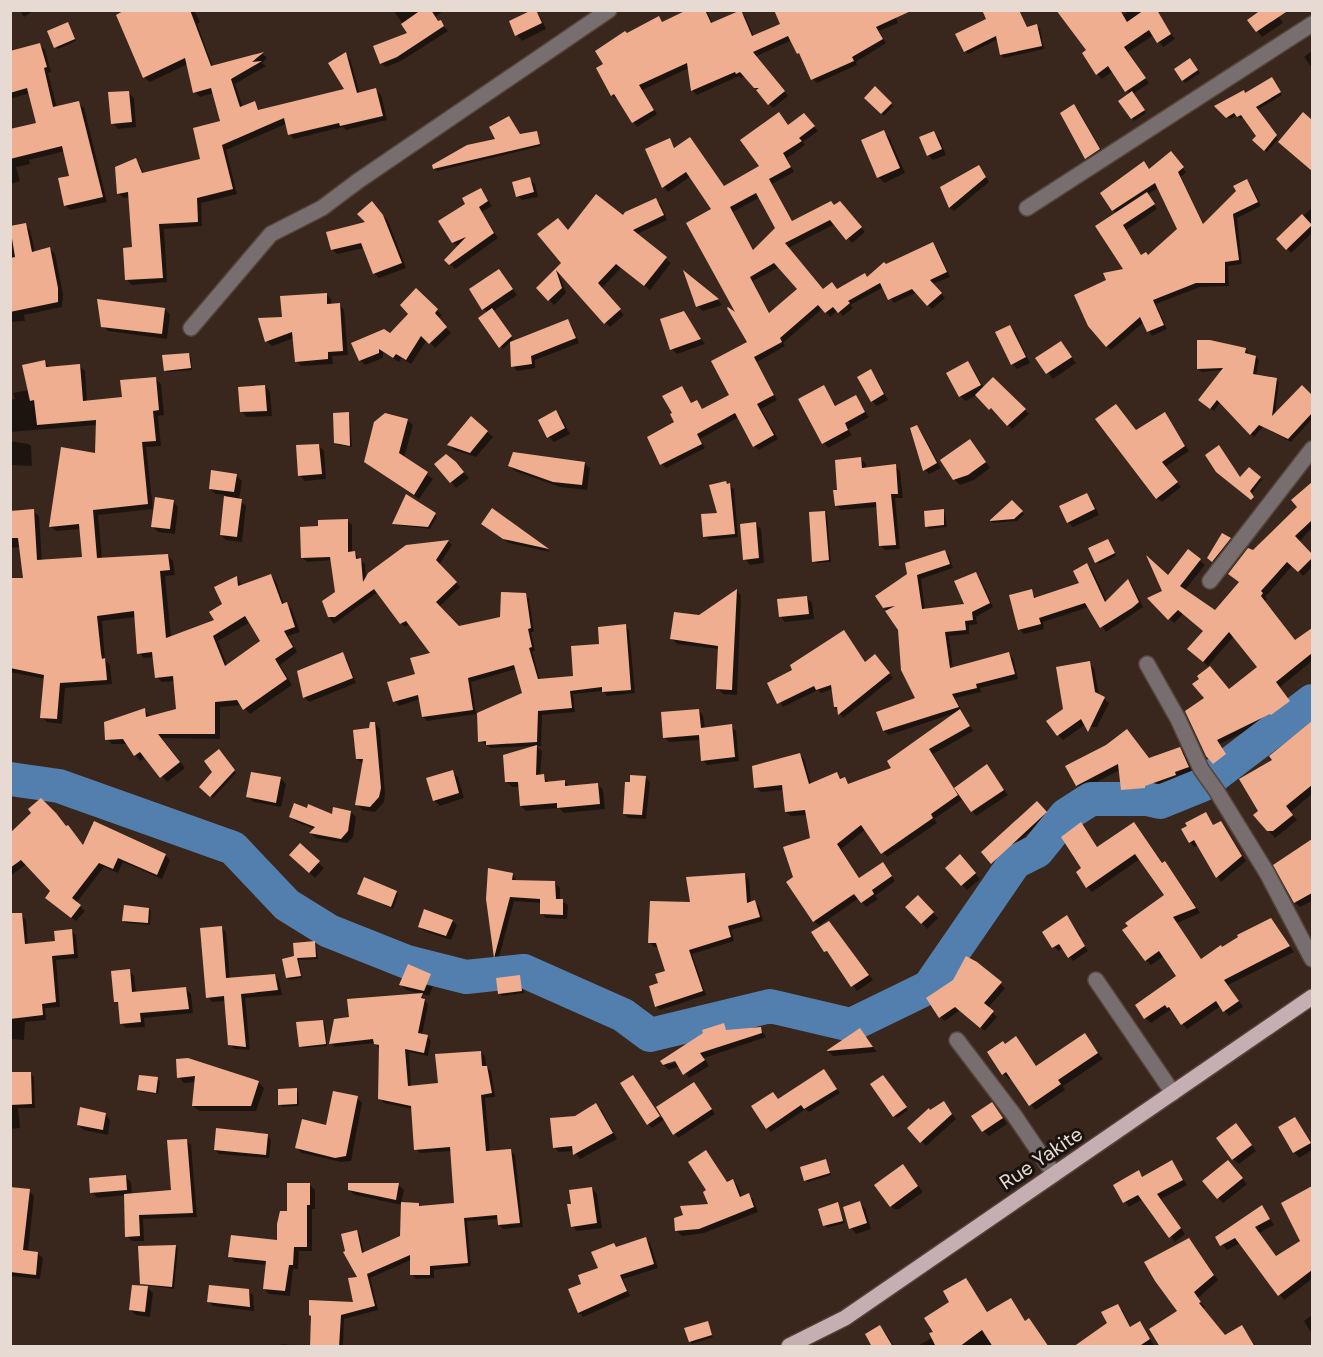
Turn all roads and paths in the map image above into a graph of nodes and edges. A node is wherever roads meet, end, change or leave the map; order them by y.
1 (609, 10) edge
2 (1312, 24) edge
3 (1027, 208) dead end
4 (191, 328) dead end
5 (1312, 449) edge
6 (1210, 582) dead end
7 (1147, 664) dead end
8 (1312, 959) edge
9 (1095, 980) dead end
10 (1312, 997) edge
11 (957, 1040) dead end
12 (1173, 1093) junction
13 (1054, 1174) junction
14 (789, 1347) edge

1 - 4 street
2 - 3 street
5 - 6 street
7 - 8 street
9 - 12 street
10 - 12 main road, Rue Yakite
11 - 13 street
12 - 13 main road, Rue Yakite
13 - 14 main road, Rue Yakite

